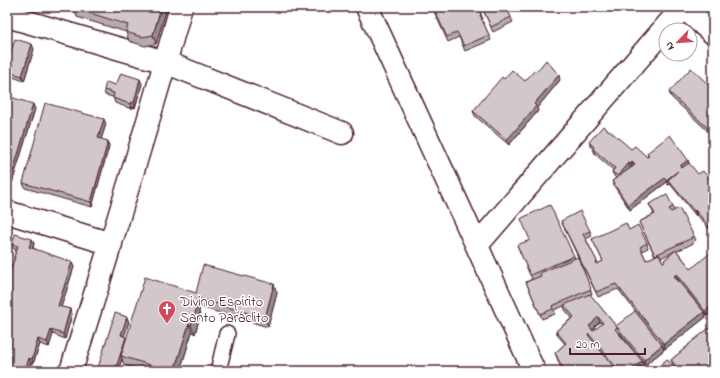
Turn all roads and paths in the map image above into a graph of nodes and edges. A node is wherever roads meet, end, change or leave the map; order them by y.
1 (181, 7) edge
2 (367, 7) edge
3 (7, 16) edge
4 (713, 33) edge
5 (166, 62) junction
6 (342, 133) dead end
7 (7, 212) edge
8 (111, 244) junction
9 (477, 245) junction
10 (713, 322) edge
11 (227, 334) dead end
12 (71, 371) edge
13 (218, 371) edge
14 (534, 371) edge
15 (649, 371) edge

1 - 5 street
2 - 9 street
3 - 5 street
4 - 9 street
5 - 6 street
5 - 8 street
7 - 8 street
8 - 12 street
9 - 14 street
10 - 15 street
11 - 13 lane

